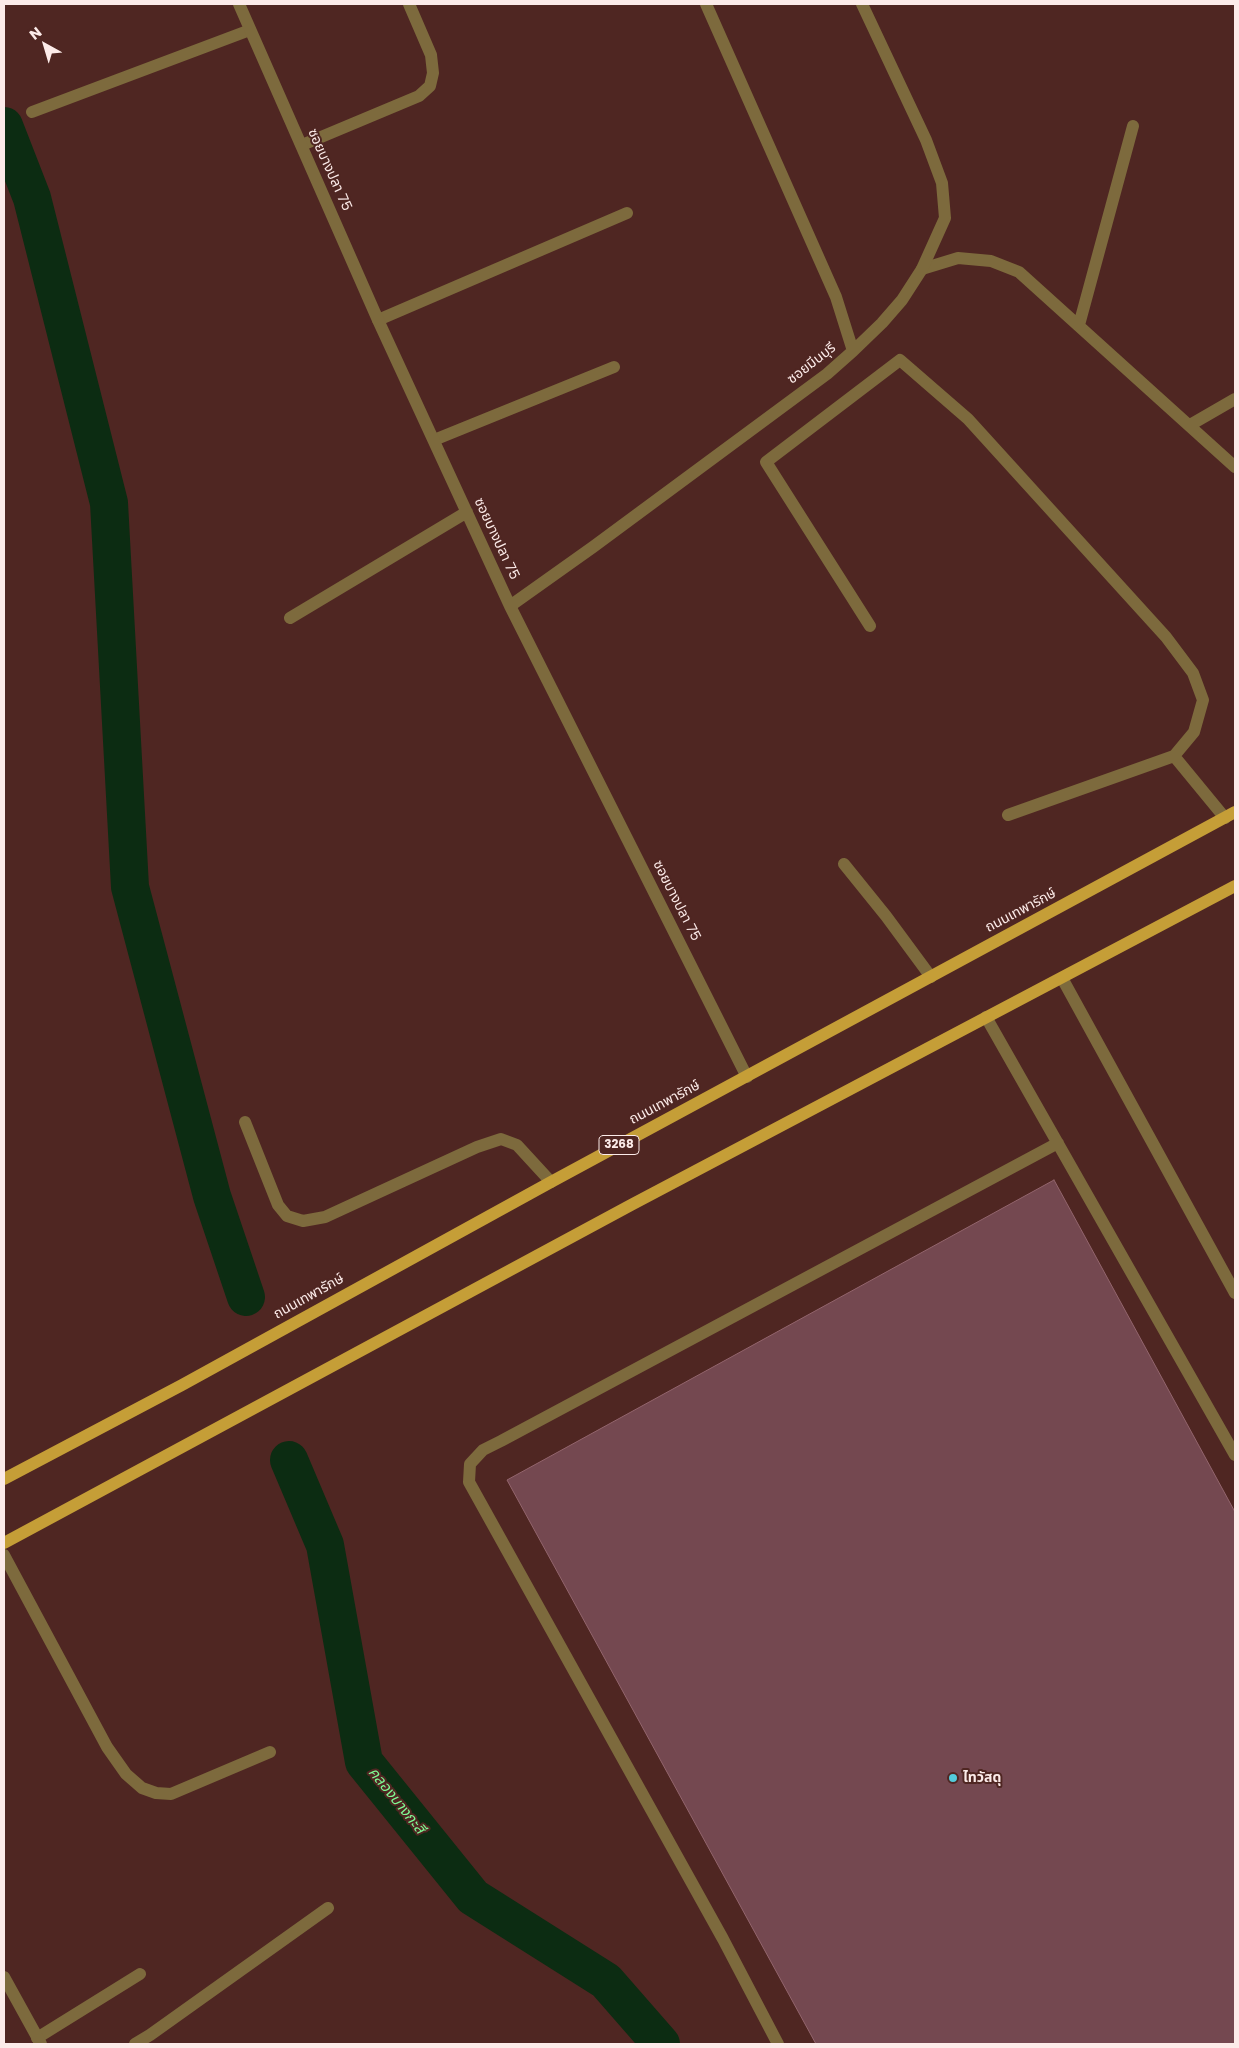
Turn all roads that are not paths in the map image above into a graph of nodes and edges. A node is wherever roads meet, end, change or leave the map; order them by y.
1 (239, 4) edge
2 (409, 4) edge
3 (706, 4) edge
4 (862, 4) edge
5 (250, 30) junction
6 (32, 112) dead end
7 (1133, 126) dead end
8 (302, 145) junction
9 (627, 213) dead end
10 (922, 269) junction
11 (378, 320) junction
12 (1079, 325) junction
13 (852, 352) junction
14 (614, 366) dead end
15 (1235, 399) edge
16 (1190, 425) junction
17 (434, 440) junction
18 (1235, 467) edge
19 (467, 512) junction
20 (510, 606) junction
21 (290, 618) dead end
22 (870, 626) dead end
23 (1174, 756) junction
24 (1008, 814) dead end
25 (1230, 815) edge
26 (844, 864) dead end
27 (1235, 886) edge
28 (931, 977) junction
29 (1062, 978) junction
30 (986, 1017) junction
31 (747, 1077) junction
32 (245, 1122) dead end
33 (1058, 1143) junction
34 (551, 1182) junction
35 (1235, 1293) edge
36 (1235, 1455) edge
37 (4, 1479) edge
38 (4, 1543) edge
39 (4, 1555) edge
40 (270, 1752) dead end
41 (328, 1908) dead end
42 (140, 1974) dead end
43 (4, 1977) edge
44 (39, 2041) edge
45 (134, 2044) edge
46 (778, 2044) edge

1 - 5 street, ซอยบางปลา 75
2 - 8 street
3 - 13 street, ซอยมีนบุรี
4 - 10 street
5 - 6 street
5 - 8 street, ซอยบางปลา 75
7 - 12 street
8 - 11 street, ซอยบางปลา 75
9 - 11 street
10 - 12 street
10 - 13 street
11 - 17 street, ซอยบางปลา 75
12 - 16 street
13 - 20 street, ซอยมีนบุรี
14 - 17 street
15 - 16 street
16 - 18 street
17 - 19 street, ซอยบางปลา 75
19 - 20 street, ซอยบางปลา 75
19 - 21 street
20 - 31 street, ซอยบางปลา 75
22 - 23 street
23 - 24 street
23 - 25 street
25 - 28 main road, ถนนเทพารักษ์ / 3268
26 - 28 street
27 - 29 main road
28 - 31 main road, ถนนเทพารักษ์ / 3268
29 - 30 main road
29 - 35 street
30 - 33 street
30 - 38 main road
31 - 34 main road, ถนนเทพารักษ์ / 3268
32 - 34 street
33 - 36 street
33 - 46 street
34 - 37 main road, ถนนเทพารักษ์ / 3268
39 - 40 street
41 - 45 street
42 - 44 street
43 - 44 street

